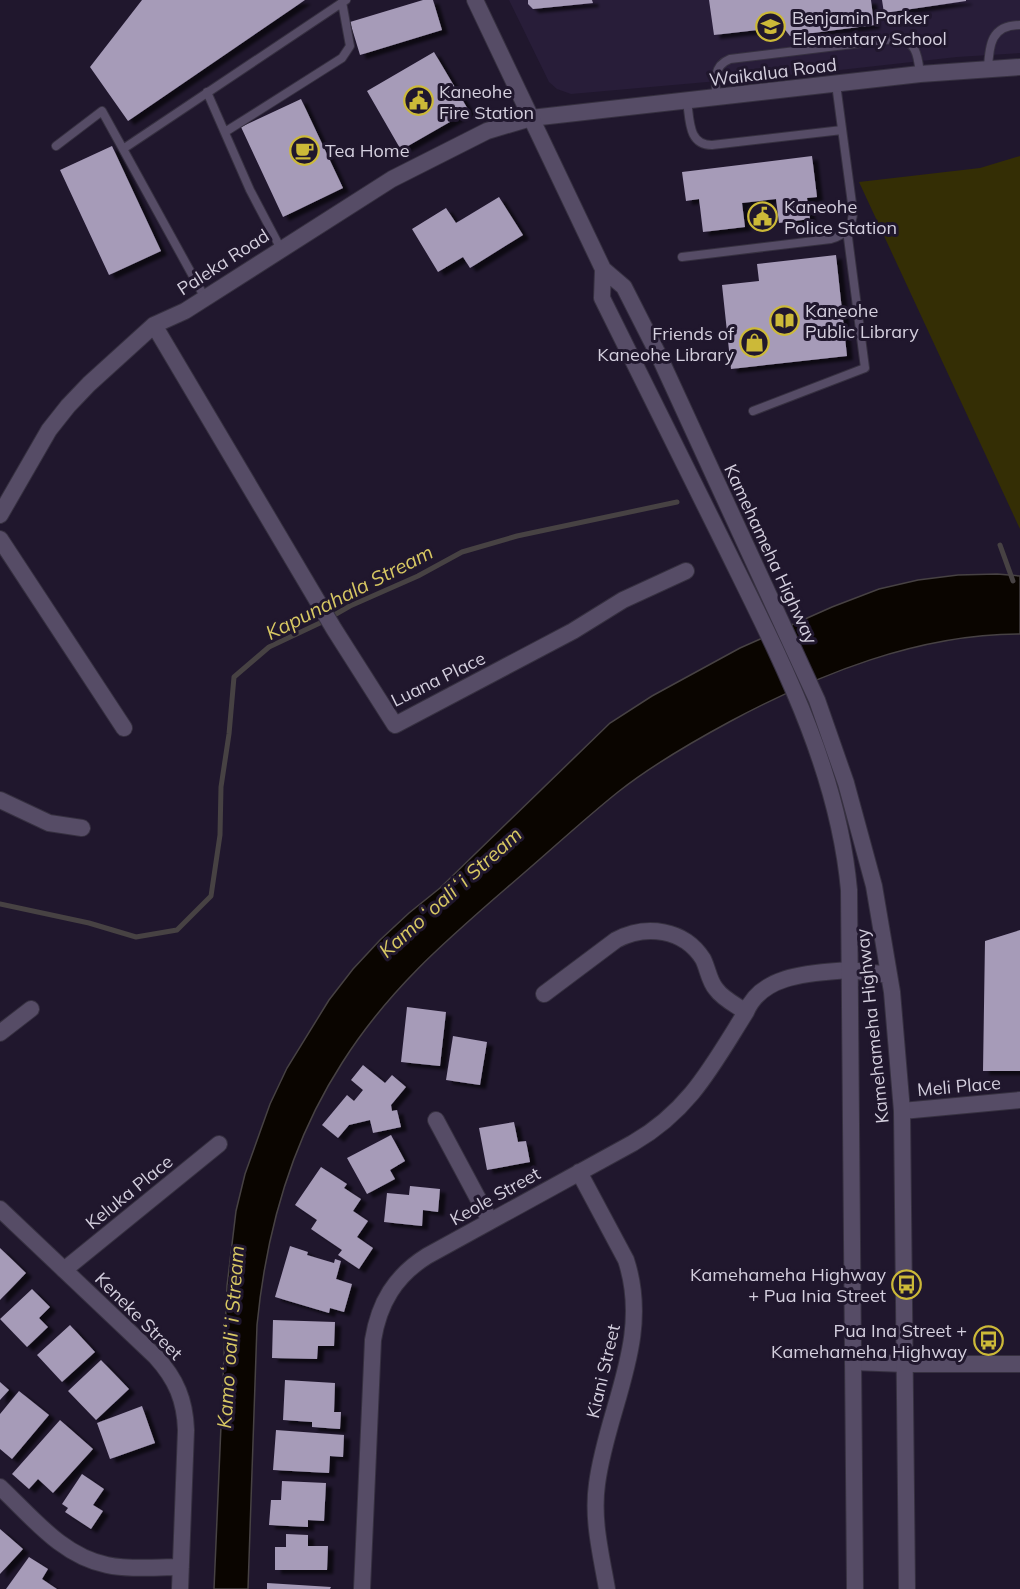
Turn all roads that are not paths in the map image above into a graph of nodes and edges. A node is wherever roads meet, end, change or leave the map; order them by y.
1 (475, 0) edge
2 (344, 1) edge
3 (1020, 25) edge
4 (1020, 67) edge
5 (988, 69) junction
6 (920, 74) junction
7 (836, 84) junction
8 (207, 92) junction
9 (717, 98) junction
10 (687, 101) junction
11 (531, 118) junction
12 (842, 130) junction
13 (225, 132) junction
14 (56, 146) dead end
15 (123, 148) junction
16 (847, 230) junction
17 (281, 249) junction
18 (682, 257) dead end
19 (603, 269) junction
20 (205, 298) junction
21 (154, 325) junction
22 (753, 411) dead end
23 (0, 515) edge
24 (0, 539) edge
25 (686, 571) dead end
26 (771, 621) junction
27 (124, 728) dead end
28 (0, 800) edge
29 (82, 828) dead end
30 (850, 970) junction
31 (889, 975) junction
32 (544, 994) dead end
33 (31, 1009) dead end
34 (746, 1012) junction
35 (0, 1033) edge
36 (1020, 1100) edge
37 (902, 1110) junction
38 (436, 1120) dead end
39 (219, 1144) dead end
40 (579, 1172) junction
41 (0, 1209) edge
42 (490, 1221) junction
43 (64, 1270) junction
44 (853, 1362) junction
45 (905, 1364) junction
46 (1020, 1364) edge
47 (0, 1487) edge
48 (181, 1568) junction
49 (180, 1589) edge
50 (362, 1589) edge
51 (607, 1589) edge
52 (855, 1589) edge
53 (907, 1589) edge

1 - 11 street, Kamehameha Highway
2 - 8 lane
2 - 13 lane
3 - 5 lane
4 - 5 street, Waikalua Road
5 - 6 street, Waikalua Road
6 - 7 street, Waikalua Road
6 - 9 lane
7 - 9 street, Waikalua Road
7 - 12 lane
8 - 13 lane
8 - 15 lane
9 - 10 street, Waikalua Road
10 - 11 street, Waikalua Road
10 - 12 lane
11 - 17 street, Paleka Road
11 - 19 street, Kamehameha Highway
12 - 16 lane
13 - 17 lane
14 - 15 lane
15 - 20 lane
16 - 18 lane
16 - 22 lane
17 - 20 street, Paleka Road
19 - 26 street, Kamehameha Highway
19 - 26 street, Kamehameha Highway
20 - 21 street, Paleka Road
21 - 23 street, Paleka Road
21 - 25 street, Luana Place
24 - 27 street
26 - 30 street, Kamehameha Highway
26 - 31 street, Kamehameha Highway
28 - 29 street
30 - 31 street, Keole Street
30 - 34 street, Keole Street
30 - 44 street, Kamehameha Highway
31 - 37 street, Kamehameha Highway
32 - 34 street
33 - 35 street
34 - 40 street, Keole Street
36 - 37 street, Meli Place
37 - 45 street, Kamehameha Highway
38 - 42 street
39 - 43 street, Keluka Place
40 - 42 street, Keole Street
40 - 51 street, Kiani Street
41 - 43 street, Keneke Street
42 - 50 street, Keole Street
43 - 48 street, Keneke Street
44 - 45 street
44 - 52 street, Kamehameha Highway
45 - 46 street
45 - 53 street, Kamehameha Highway
47 - 48 street
48 - 49 street, Keneke Street

